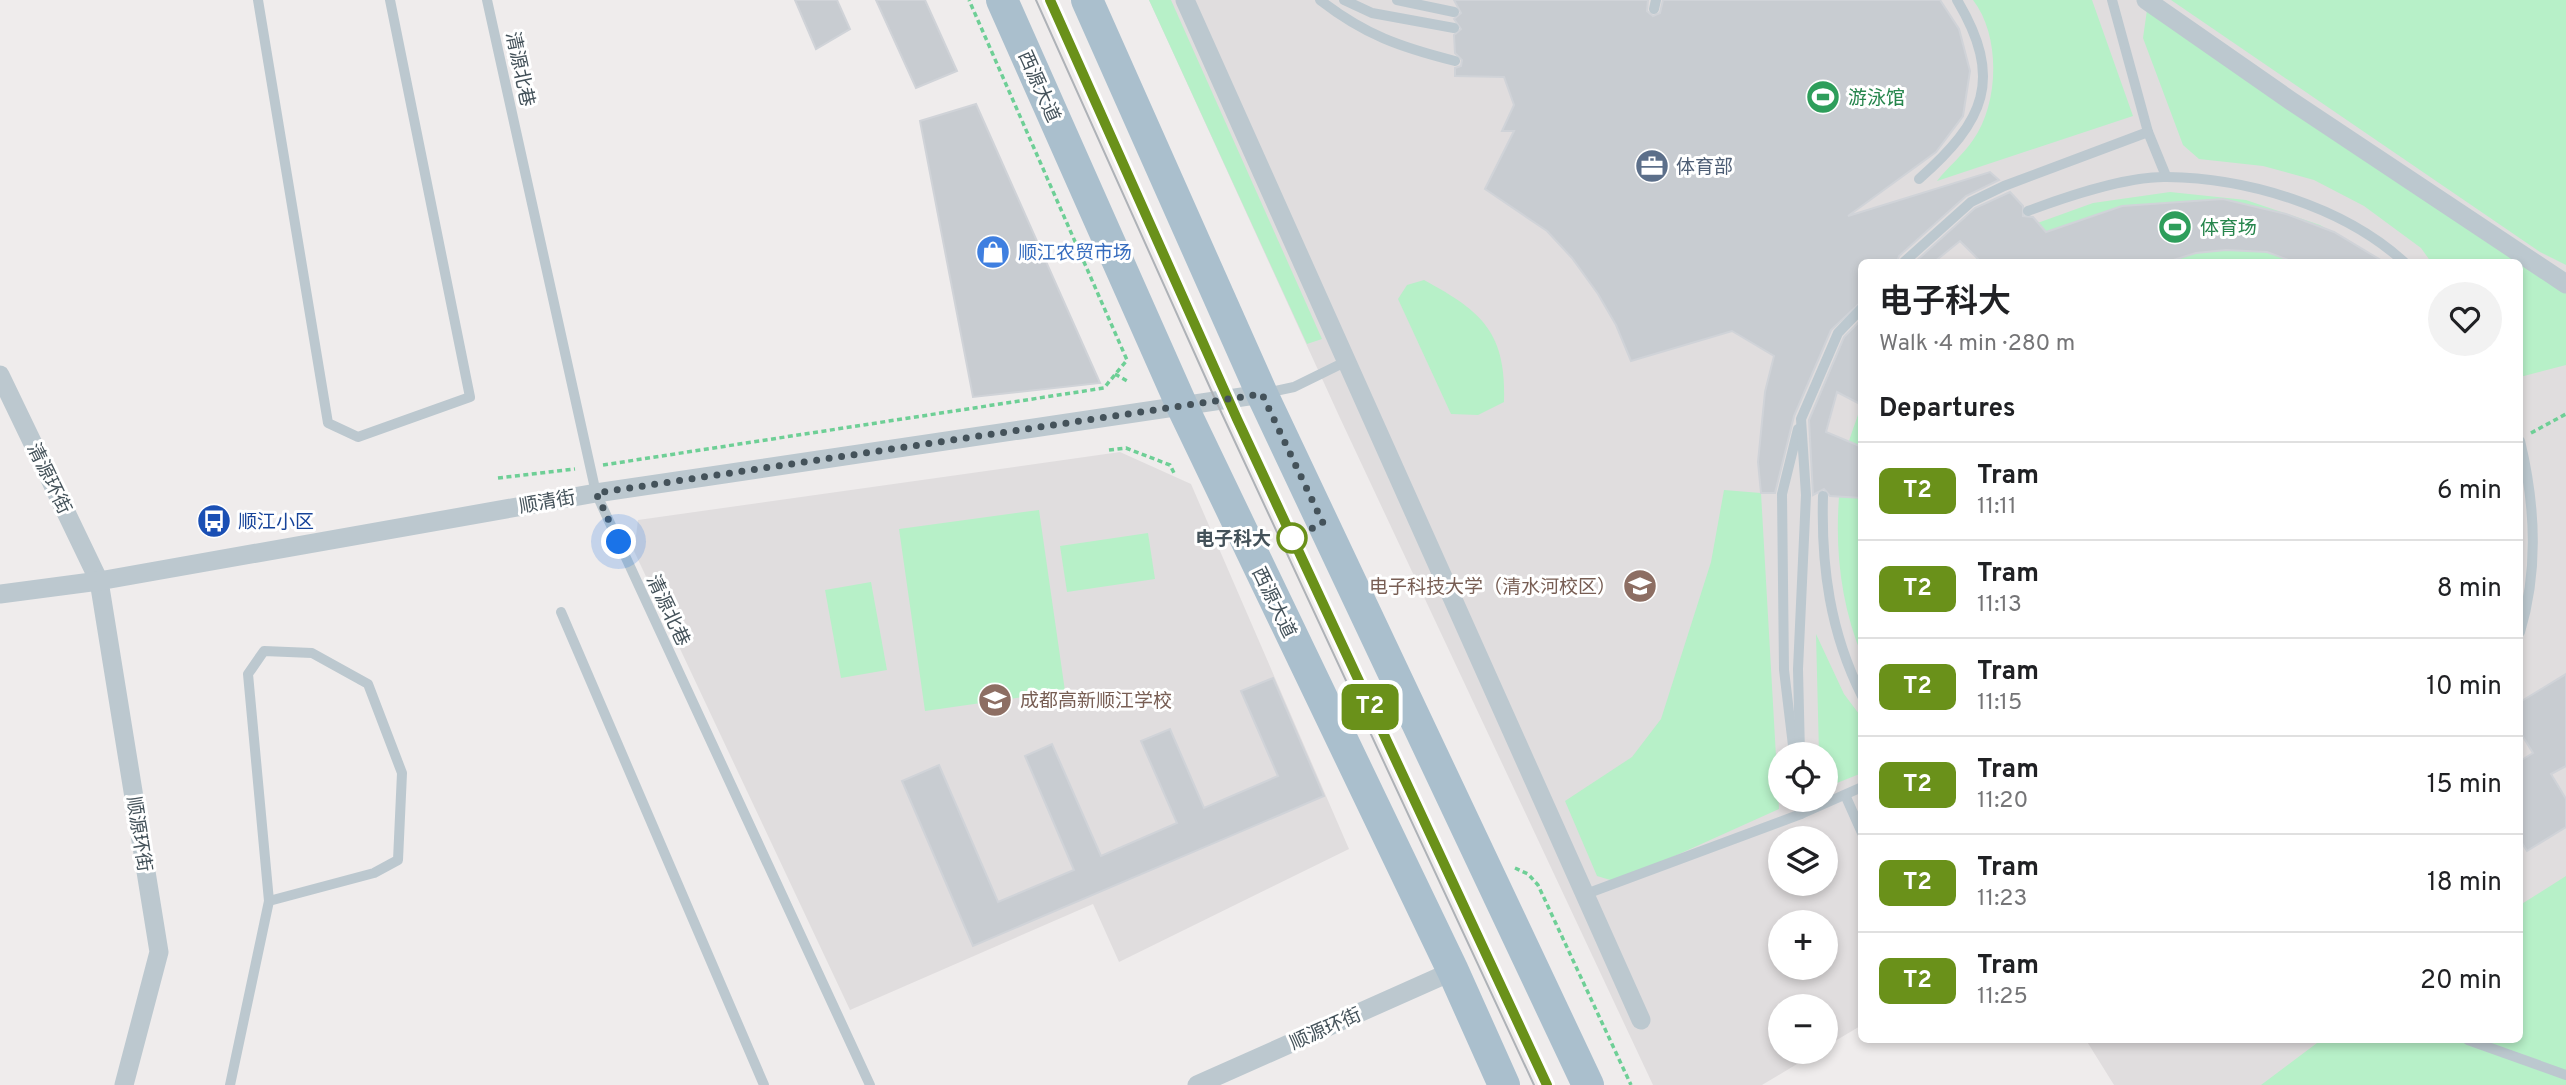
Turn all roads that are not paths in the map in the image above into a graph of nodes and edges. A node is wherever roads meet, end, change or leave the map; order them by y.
1 (258, 0) edge
2 (390, 0) edge
3 (487, 0) edge
4 (1002, 0) edge
5 (1087, 0) edge
6 (1185, 0) edge
7 (1320, 0) edge
8 (1344, 0) edge
9 (1397, 0) edge
10 (1957, 0) edge
11 (2112, 0) edge
12 (2146, 0) edge
13 (1454, 12) dead end
14 (1454, 28) dead end
15 (1455, 61) dead end
16 (2148, 132) junction
17 (2166, 176) junction
18 (1919, 179) dead end
19 (2028, 211) dead end
20 (1907, 259) edge
21 (2400, 259) edge
22 (2566, 284) edge
23 (1858, 312) edge
24 (1348, 361) junction
25 (0, 375) edge
26 (1262, 394) junction
27 (1182, 406) junction
28 (1801, 419) junction
29 (2523, 457) edge
30 (596, 493) junction
31 (1823, 496) dead end
32 (99, 581) junction
33 (0, 594) edge
34 (561, 612) dead end
35 (2523, 618) edge
36 (1858, 687) edge
37 (1793, 742) edge
38 (1800, 742) edge
39 (1858, 790) edge
40 (1846, 797) junction
41 (1801, 814) joint
42 (1858, 824) edge
43 (1586, 894) junction
44 (269, 901) junction
45 (1453, 971) junction
46 (1641, 1020) dead end
47 (2476, 1043) edge
48 (2566, 1075) edge
49 (124, 1085) edge
50 (230, 1085) edge
51 (764, 1085) edge
52 (870, 1085) edge
53 (1197, 1085) edge
54 (1504, 1085) edge
55 (1588, 1085) edge

1 - 2 lane
3 - 30 lane, 清源北巷
4 - 27 main road, 西源大道
5 - 26 main road
6 - 24 street
7 - 15 lane
8 - 14 lane
9 - 13 lane
10 - 18 lane
11 - 16 lane
12 - 22 street
16 - 17 lane
16 - 20 lane
17 - 19 lane
17 - 21 lane
23 - 28 lane
24 - 26 lane
24 - 43 street
25 - 32 street, 清源环街
26 - 27 street, 顺清街
26 - 55 main road
27 - 30 street, 顺清街
27 - 45 main road, 西源大道
28 - 37 lane
28 - 38 lane
29 - 35 lane
30 - 32 street, 顺清街
30 - 52 lane, 清源北巷
31 - 36 lane
32 - 33 street, 顺清街
32 - 49 street, 顺源环街
34 - 51 lane
39 - 40 lane
40 - 41 lane
40 - 42 lane
41 - 43 lane
43 - 46 street
44 - 44 lane
44 - 50 lane
45 - 53 street, 顺源环街
45 - 54 main road, 西源大道
47 - 48 lane

